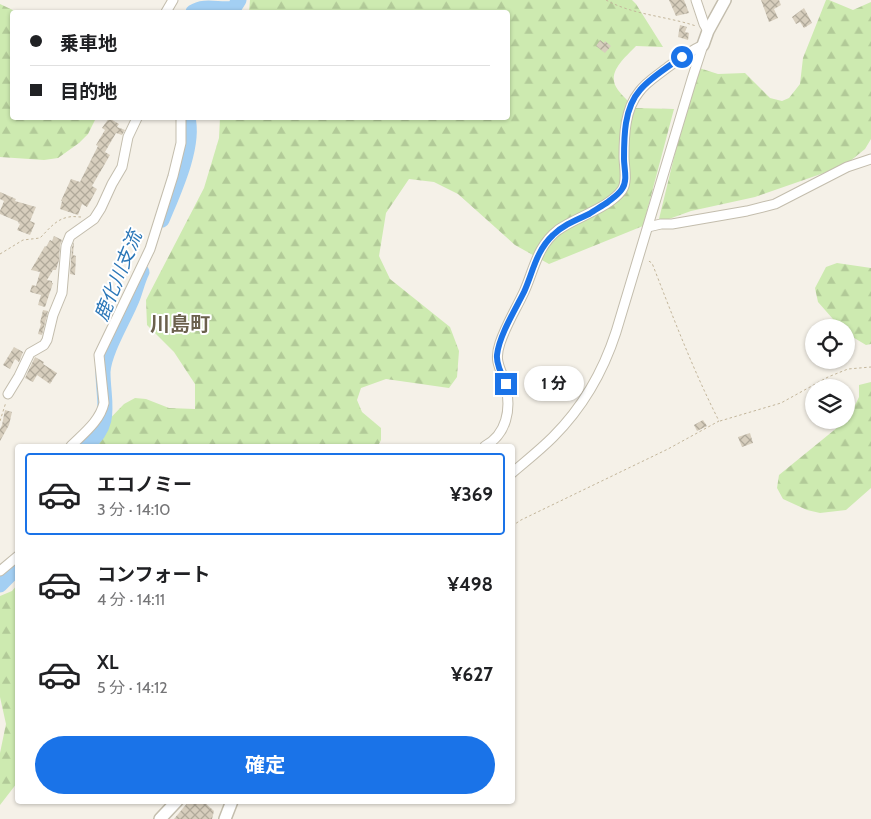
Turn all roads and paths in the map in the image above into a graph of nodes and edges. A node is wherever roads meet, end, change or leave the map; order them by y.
1 (606, 0) edge
2 (696, 0) edge
3 (725, 0) edge
4 (708, 31) junction
5 (703, 45) junction
6 (136, 120) edge
7 (181, 120) edge
8 (871, 159) edge
9 (88, 214) dead end
10 (648, 228) junction
11 (640, 253) junction
12 (0, 254) edge
13 (871, 367) edge
14 (8, 394) joint
15 (0, 421) edge
16 (719, 421) junction
17 (73, 444) edge
18 (488, 444) edge
19 (515, 471) edge
20 (515, 524) edge
21 (15, 558) edge
22 (0, 571) edge
23 (174, 804) edge
24 (231, 804) edge
25 (160, 819) edge
26 (225, 819) edge

1 - 4 path
2 - 4 street
3 - 4 street
4 - 5 street
5 - 10 street
5 - 18 street
6 - 14 street
7 - 17 street
8 - 10 street
9 - 12 path
10 - 11 street
11 - 16 path
11 - 19 street
13 - 16 path
14 - 15 path
16 - 20 path
21 - 22 street
23 - 25 street
24 - 26 street

